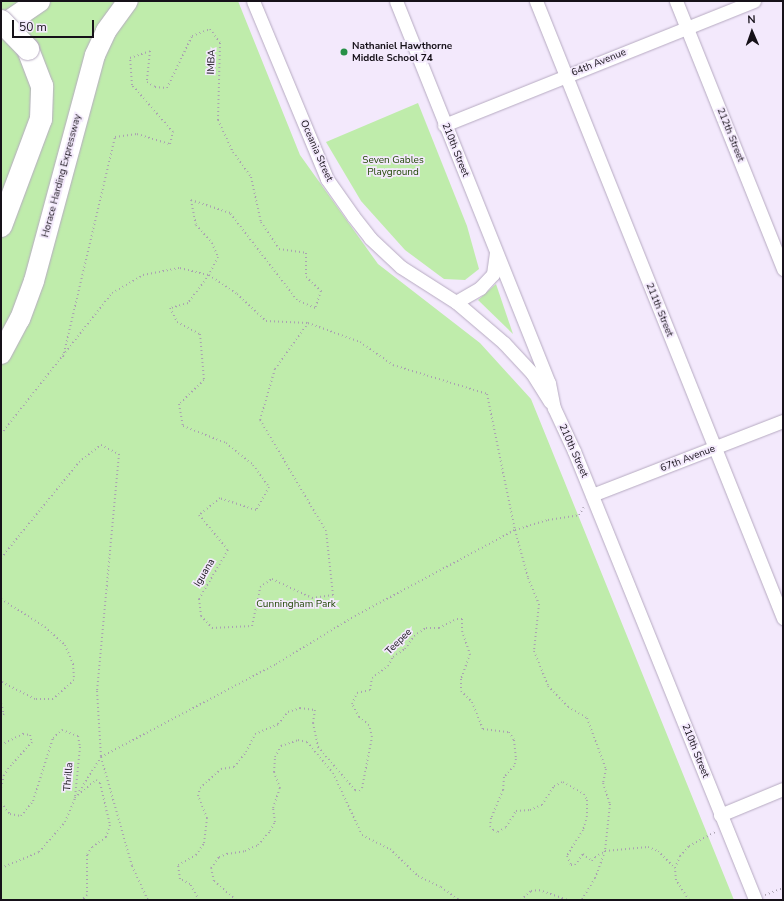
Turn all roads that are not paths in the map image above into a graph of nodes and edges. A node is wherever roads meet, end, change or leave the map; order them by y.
1 (22, 1) edge
2 (39, 1) edge
3 (128, 1) edge
4 (253, 1) edge
5 (396, 1) edge
6 (536, 1) edge
7 (676, 1) edge
8 (754, 1) edge
9 (1, 14) edge
10 (1, 20) edge
11 (1, 27) edge
12 (687, 28) junction
13 (566, 76) junction
14 (444, 125) junction
15 (1, 226) edge
16 (496, 253) junction
17 (783, 269) edge
18 (456, 302) junction
19 (1, 354) edge
20 (554, 408) junction
21 (783, 421) edge
22 (715, 448) junction
23 (592, 496) junction
24 (783, 618) edge
25 (783, 789) edge
26 (720, 815) junction
27 (754, 900) edge

1 - 9 highway
2 - 11 highway
3 - 19 main road, Horace Harding Expressway
4 - 18 street, Oceania Street
5 - 14 street, 210th Street
6 - 13 street, 211th Street
7 - 12 street, 212th Street
8 - 12 street, 64th Avenue
10 - 15 highway, bridge
12 - 13 street, 64th Avenue
12 - 17 street, 212th Street
13 - 14 street, 64th Avenue
13 - 22 street, 211th Street
14 - 16 street, 210th Street
16 - 18 street
16 - 20 street, 210th Street
18 - 20 street, Oceania Street
20 - 23 street, 210th Street
21 - 22 street, 67th Avenue
22 - 23 street, 67th Avenue
22 - 24 street, 211th Street
23 - 26 street, 210th Street
25 - 26 street
26 - 27 street, 210th Street

